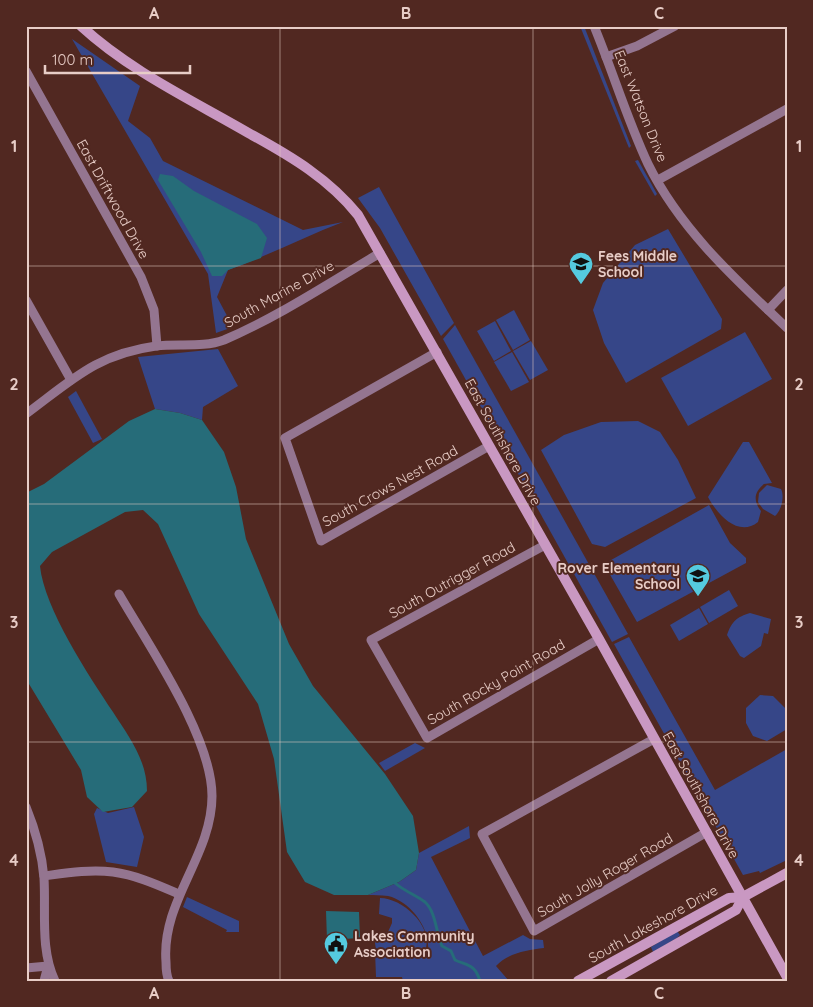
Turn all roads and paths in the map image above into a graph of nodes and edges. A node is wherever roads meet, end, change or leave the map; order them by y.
1 (81, 26) edge
2 (594, 26) edge
3 (675, 26) edge
4 (606, 57) junction
5 (26, 71) edge
6 (787, 109) edge
7 (658, 180) junction
8 (380, 253) junction
9 (787, 290) edge
10 (26, 300) edge
11 (768, 310) junction
12 (787, 328) edge
13 (157, 346) junction
14 (437, 352) junction
15 (71, 380) junction
16 (26, 414) edge
17 (489, 446) junction
18 (545, 545) junction
19 (119, 594) dead end
20 (371, 640) joint
21 (599, 640) junction
22 (654, 739) junction
23 (26, 807) edge
24 (707, 832) junction
25 (787, 873) edge
26 (44, 876) junction
27 (179, 894) junction
28 (743, 897) junction
29 (48, 966) junction
30 (26, 968) edge
31 (787, 977) edge
32 (591, 978) edge
33 (44, 981) edge
34 (55, 981) edge
35 (169, 981) edge
36 (578, 981) edge
37 (611, 981) edge

1 - 8 street, East Southshore Drive
2 - 4 street, East Watson Drive
3 - 4 street
4 - 7 street, East Watson Drive
5 - 13 street, East Driftwood Drive
6 - 7 street
7 - 11 street, East Watson Drive
8 - 13 street, South Marine Drive
8 - 14 street, East Southshore Drive
9 - 11 street
10 - 15 street
11 - 12 street, East Watson Drive
13 - 15 street, South Marine Drive
14 - 17 street, East Southshore Drive
14 - 17 street, South Crows Nest Road
15 - 16 street, South Marine Drive
17 - 18 street, East Southshore Drive
18 - 20 street, South Outrigger Road
18 - 21 street, East Southshore Drive
19 - 27 street
20 - 21 street, South Rocky Point Road
21 - 22 street, East Southshore Drive
22 - 24 street, East Southshore Drive
22 - 24 street, South Jolly Roger Road
23 - 26 street
24 - 28 street, East Southshore Drive
25 - 28 street, South Lakeshore Drive
26 - 27 street
26 - 29 street
27 - 35 street
28 - 31 street, East Southshore Drive
28 - 32 street, South Lakeshore Drive
28 - 37 street, South Lakeshore Drive
29 - 30 street
29 - 33 street
29 - 34 street
32 - 36 street, South Lakeshore Drive

